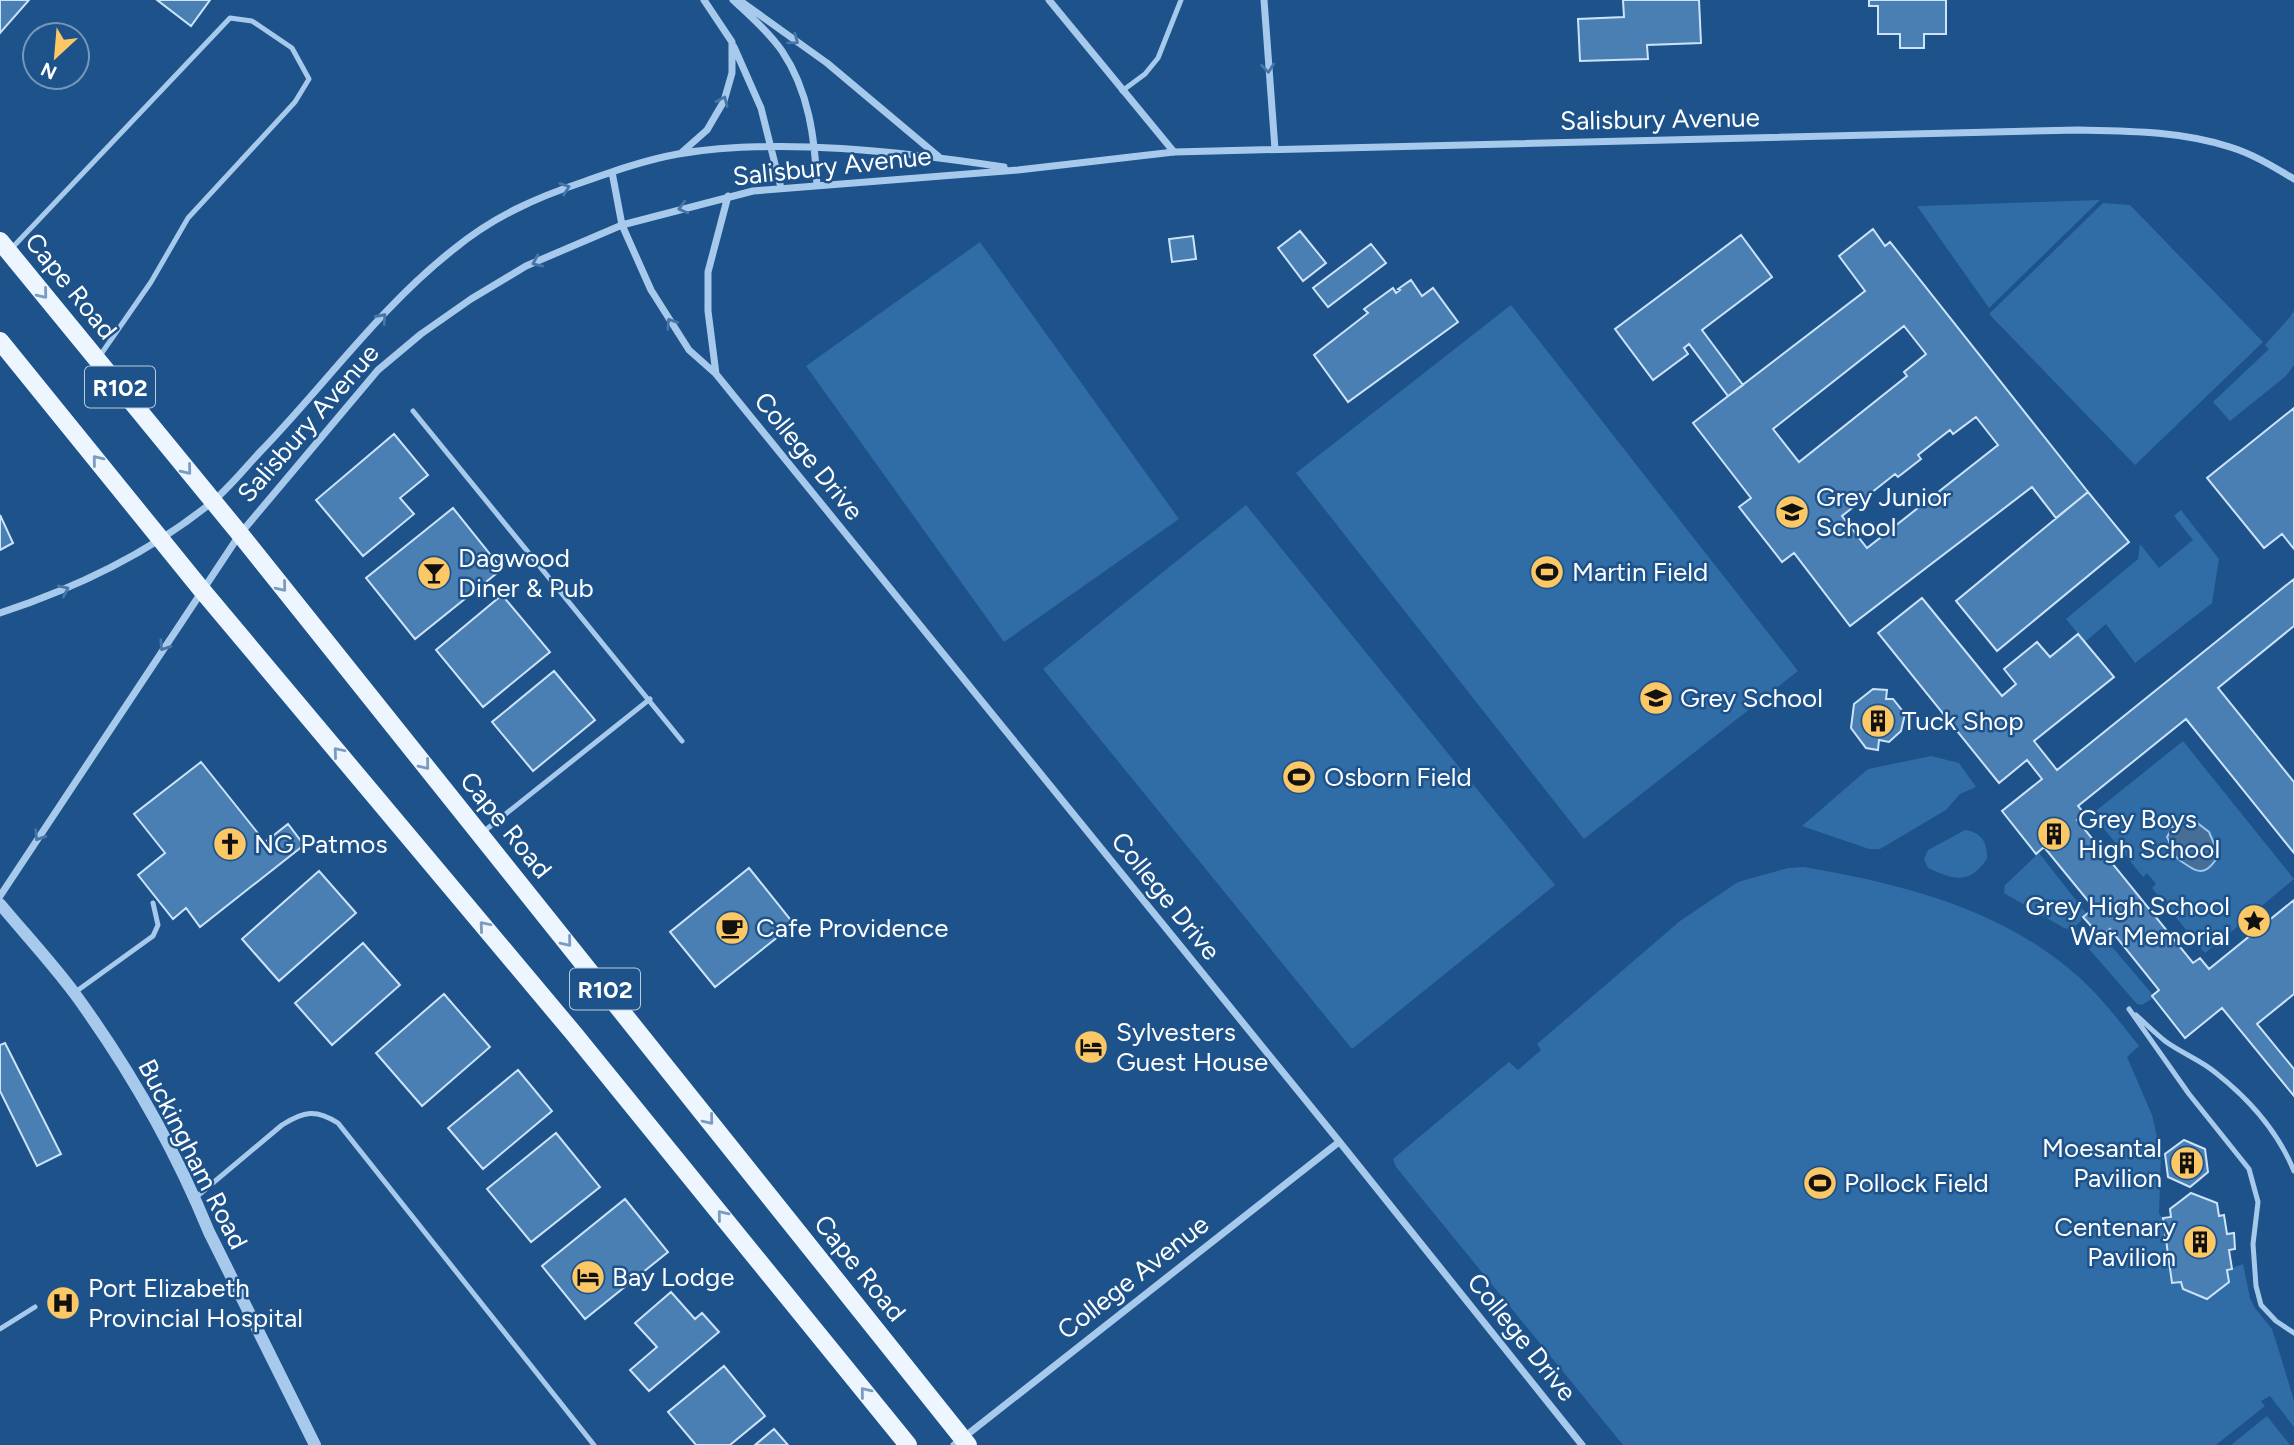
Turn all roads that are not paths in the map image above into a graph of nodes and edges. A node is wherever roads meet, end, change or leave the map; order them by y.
1 (704, 0) edge
2 (733, 0) edge
3 (739, 0) edge
4 (1049, 0) edge
5 (1181, 0) edge
6 (1264, 0) edge
7 (732, 43) junction
8 (1122, 91) junction
9 (773, 147) junction
10 (816, 148) junction
11 (1275, 149) junction
12 (1174, 152) junction
13 (681, 153) junction
14 (939, 157) junction
15 (1018, 170) junction
16 (612, 172) junction
17 (2294, 179) edge
18 (817, 186) junction
19 (781, 188) junction
20 (728, 196) junction
21 (622, 225) junction
22 (4, 246) edge
23 (0, 341) edge
24 (97, 359) junction
25 (716, 374) junction
26 (413, 411) dead end
27 (213, 501) junction
28 (240, 534) junction
29 (162, 538) junction
30 (201, 589) junction
31 (0, 613) edge
32 (650, 699) junction
33 (682, 741) dead end
34 (480, 834) junction
35 (0, 896) edge
36 (153, 903) dead end
37 (0, 904) edge
38 (74, 993) junction
39 (1339, 1142) junction
40 (2294, 1171) edge
41 (195, 1198) junction
42 (34, 1307) dead end
43 (0, 1329) edge
44 (2294, 1333) edge
45 (961, 1443) edge
46 (315, 1445) edge
47 (594, 1445) edge
48 (908, 1445) edge
49 (1582, 1445) edge

1 - 7 street
2 - 10 street
3 -> 14 street
4 - 8 street
5 - 8 lane
6 -> 11 street
7 - 9 street
13 -> 7 street
8 - 12 street
9 - 10 street, Salisbury Avenue
9 - 13 street, Salisbury Avenue
9 - 19 street
10 - 14 street, Salisbury Avenue
10 - 18 street
11 - 12 street, Salisbury Avenue
11 - 17 street, Salisbury Avenue
12 - 15 street, Salisbury Avenue
13 - 16 street, Salisbury Avenue
14 - 15 street, Salisbury Avenue
15 - 18 street, Salisbury Avenue
16 - 21 street, College Drive
27 -> 16 street, Salisbury Avenue
18 - 19 street, Salisbury Avenue
19 - 20 street, Salisbury Avenue
20 -> 21 street, Salisbury Avenue
20 - 25 street
25 -> 21 street, College Drive
21 -> 28 street, Salisbury Avenue
22 -> 24 main road, Cape Road / R102
22 - 24 lane
29 -> 23 main road, R102
24 -> 27 main road, Cape Road / R102
25 - 39 street, College Drive
26 - 32 lane
27 - 28 main road, Cape Road / R102
27 - 29 street, Salisbury Avenue
28 - 30 street, Salisbury Avenue
28 -> 34 main road, Cape Road / R102
29 - 30 main road, R102
31 -> 29 street, Salisbury Avenue
30 -> 35 street, Salisbury Avenue
48 -> 30 main road, R102
32 - 33 lane
32 - 34 lane
34 -> 45 main road, Cape Road / R102
36 - 38 lane
37 - 38 street, Buckingham Road
38 - 41 street, Buckingham Road
39 - 45 street, College Avenue
39 - 49 street, College Drive
40 - 44 lane
41 - 46 street, Buckingham Road
41 - 47 lane
42 - 43 lane

